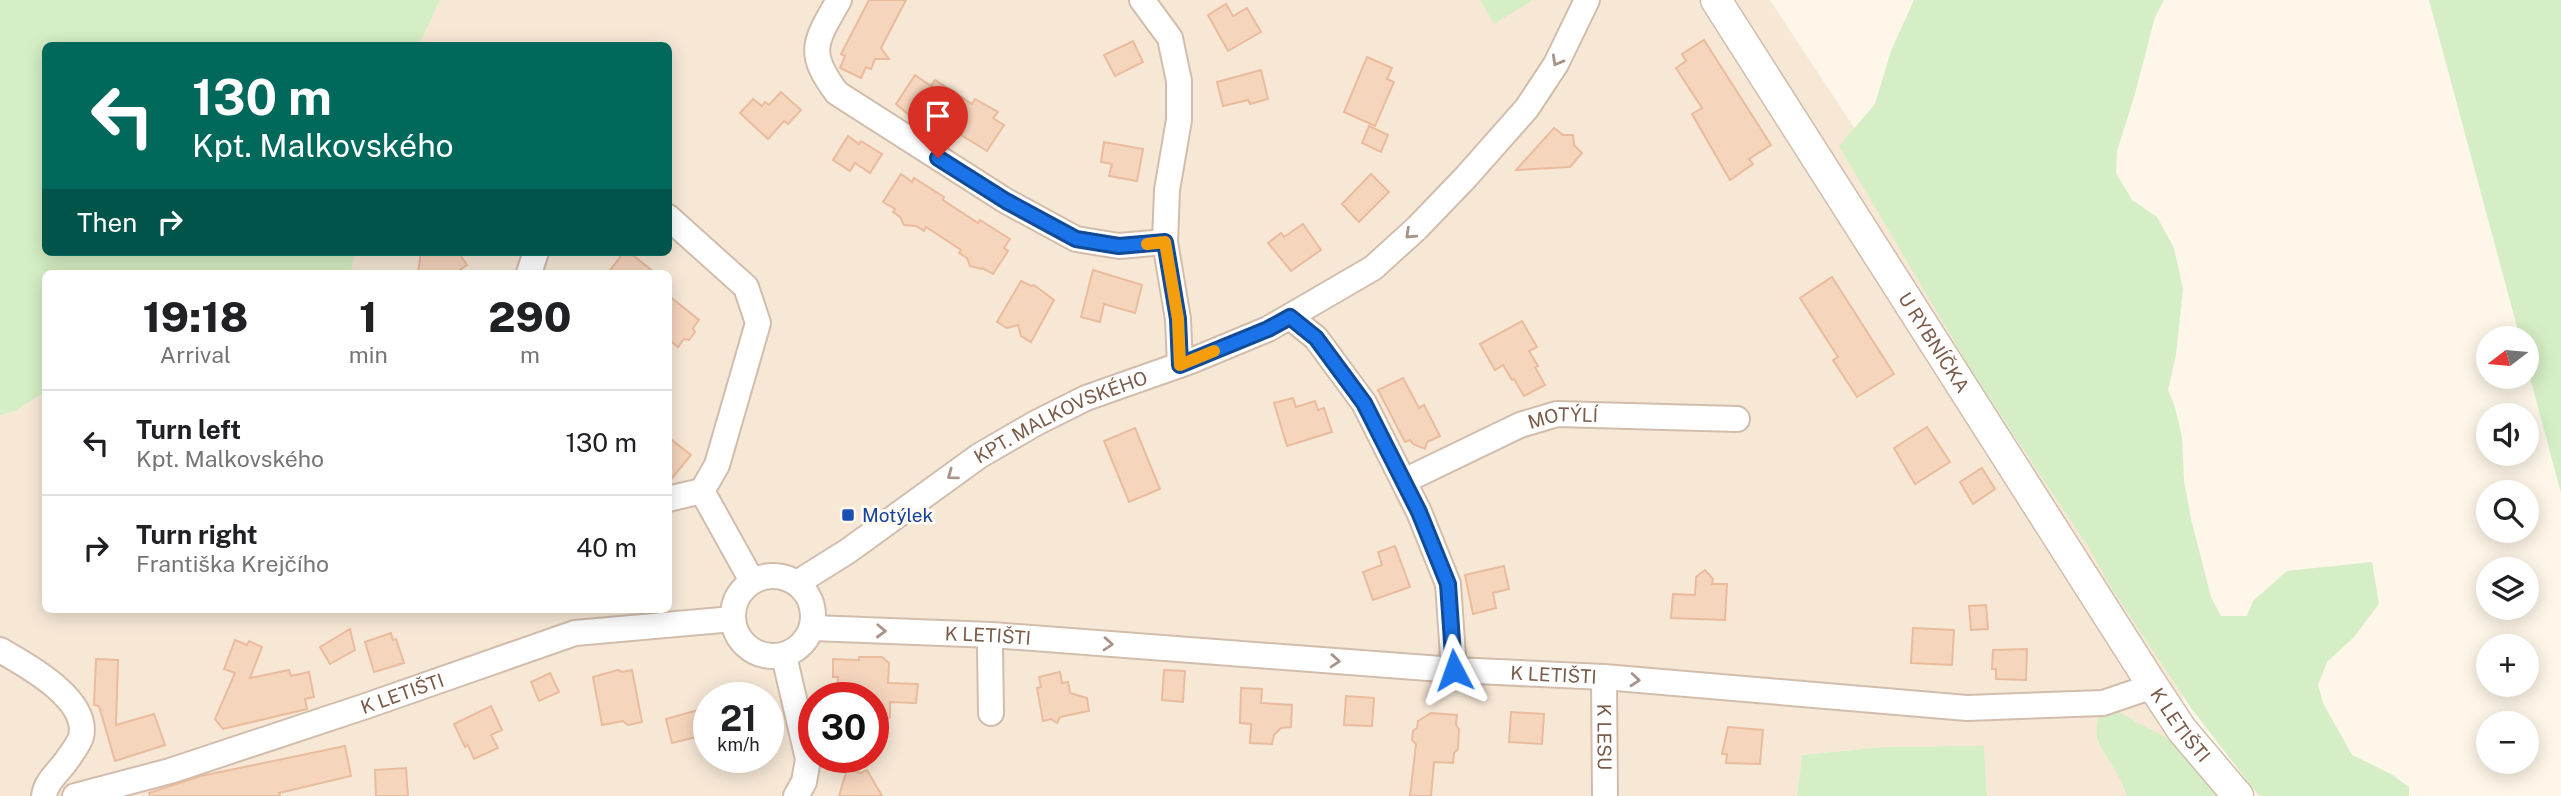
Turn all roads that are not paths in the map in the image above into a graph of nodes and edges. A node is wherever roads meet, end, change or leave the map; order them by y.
1 (839, 0) edge
2 (1142, 0) edge
3 (1587, 0) edge
4 (1716, 0) edge
5 (672, 221) edge
6 (1165, 242) junction
7 (1290, 317) junction
8 (1180, 365) junction
9 (1737, 419) dead end
10 (1404, 481) junction
11 (702, 491) junction
12 (672, 498) edge
13 (752, 581) junction
14 (797, 583) junction
15 (733, 619) junction
16 (813, 628) junction
17 (992, 635) junction
18 (0, 650) edge
19 (784, 656) junction
20 (1454, 670) junction
21 (1604, 677) junction
22 (2152, 686) junction
23 (990, 713) dead end
24 (44, 796) edge
25 (75, 796) edge
26 (796, 796) edge
27 (1605, 796) edge
28 (2238, 796) edge

1 - 6 street
2 - 6 street
3 -> 7 street, KPT. MALKOVSKÉHO
4 - 22 street, U RYBNÍČKA
5 - 11 street
6 - 8 street
7 - 8 street, KPT. MALKOVSKÉHO
7 - 10 street
8 -> 14 street, KPT. MALKOVSKÉHO
9 - 10 street, MOTÝLÍ
10 - 20 street
11 - 12 street
11 - 13 street
13 - 14 street
13 - 15 street
14 - 16 street
15 - 19 street
15 - 25 street, K LETIŠTI
16 -> 17 street, K LETIŠTI
16 - 19 street
17 -> 20 street, K LETIŠTI
17 - 23 street
18 - 24 street
19 - 26 street
20 - 21 street, K LETIŠTI
21 -> 22 street, K LETIŠTI
21 - 27 street, K LESU
22 - 28 street, K LETIŠTI

